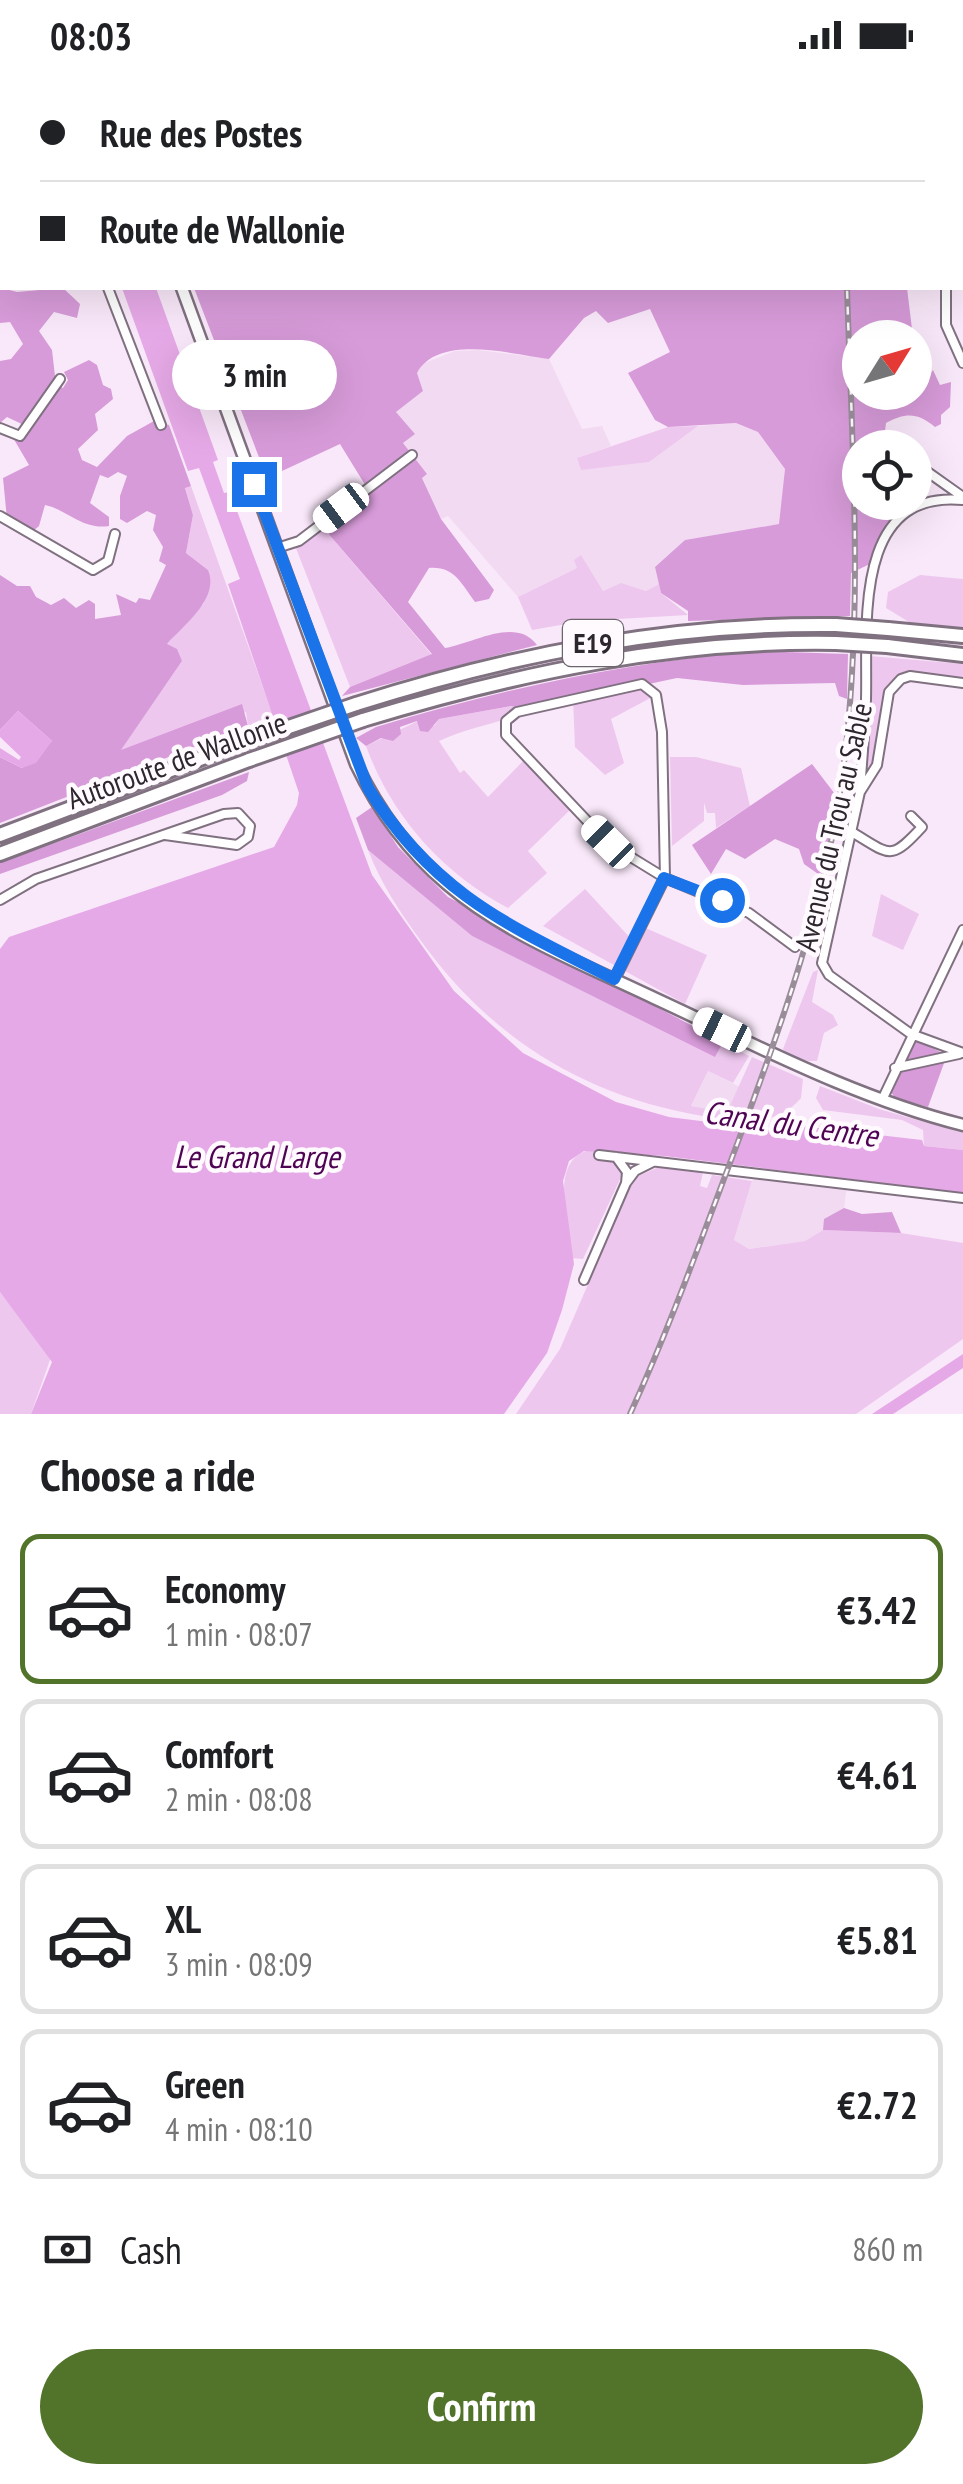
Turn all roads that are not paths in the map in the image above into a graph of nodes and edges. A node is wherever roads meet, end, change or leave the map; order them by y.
1 (109, 290) edge
2 (183, 290) edge
3 (946, 290) edge
4 (963, 362) edge
5 (60, 379) dead end
6 (161, 426) dead end
7 (0, 428) edge
8 (412, 454) dead end
9 (932, 476) edge
10 (963, 499) edge
11 (0, 516) edge
12 (115, 534) dead end
13 (277, 548) junction
14 (963, 636) edge
15 (963, 655) edge
16 (963, 684) edge
17 (860, 792) junction
18 (911, 816) dead end
19 (850, 832) junction
20 (0, 835) edge
21 (165, 836) junction
22 (0, 854) edge
23 (664, 878) junction
24 (0, 900) edge
25 (963, 930) edge
26 (795, 947) dead end
27 (614, 979) junction
28 (911, 1034) junction
29 (963, 1054) edge
30 (895, 1068) junction
31 (882, 1100) junction
32 (963, 1125) edge
33 (599, 1155) dead end
34 (615, 1156) junction
35 (657, 1160) junction
36 (626, 1183) junction
37 (963, 1198) edge
38 (584, 1280) dead end

1 - 6 street
2 - 13 main road
3 - 4 street
5 - 7 street
8 - 13 street
9 - 10 street
10 - 17 street
11 - 12 street
13 - 27 main road
14 - 20 highway, Autoroute de Wallonie / E19, bridge
15 - 22 highway, Autoroute de Wallonie / E19, bridge
16 - 17 street, Avenue du Trou au Sable
17 - 19 street, Avenue du Trou au Sable
18 - 19 street
19 - 28 street, Avenue du Trou au Sable
21 - 21 street
21 - 24 street
23 - 23 street
23 - 26 street
23 - 27 street
25 - 28 street
27 - 31 main road
28 - 29 street
28 - 30 street
29 - 30 street
30 - 31 street
31 - 32 main road
33 - 34 street
34 - 35 street
34 - 36 street
35 - 36 street
35 - 37 street
36 - 38 street

